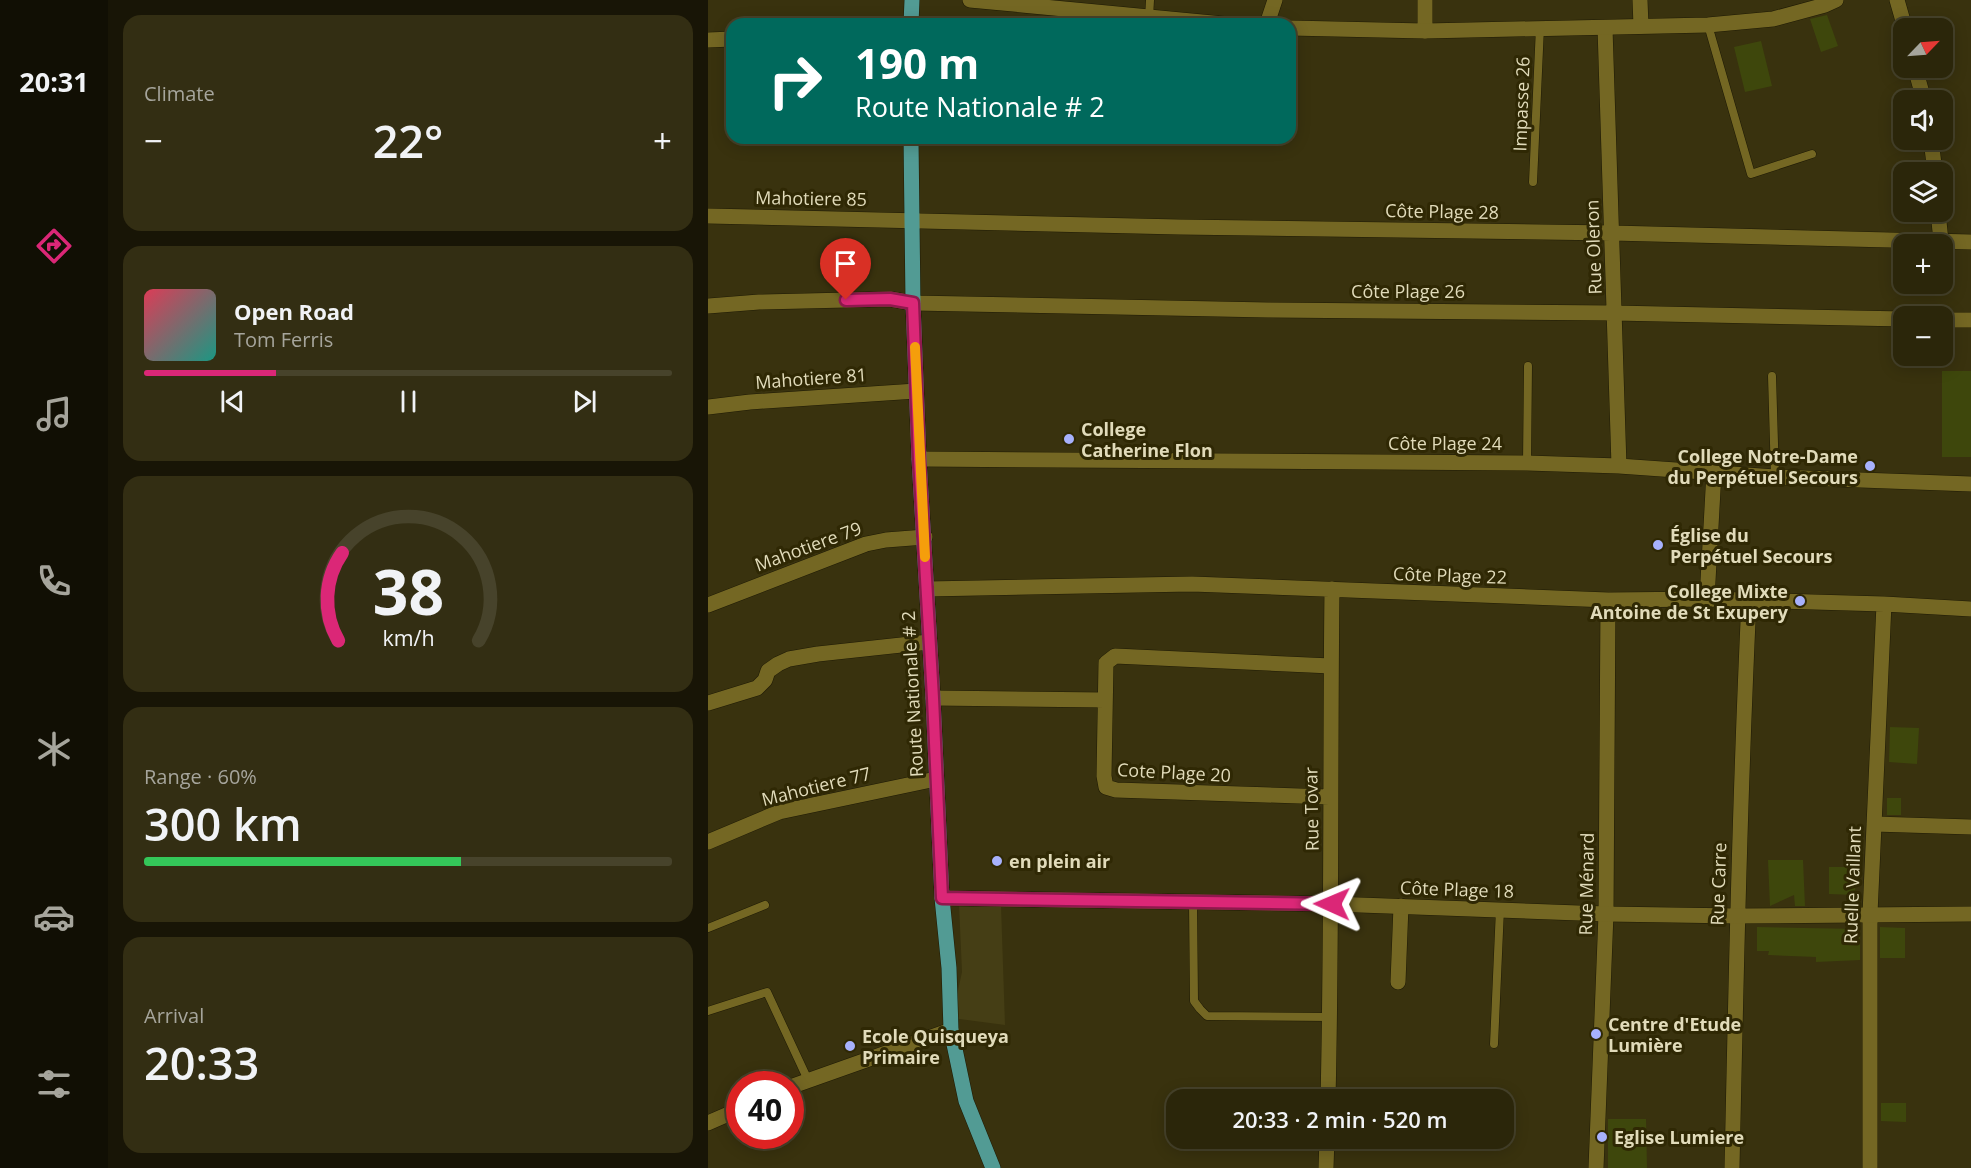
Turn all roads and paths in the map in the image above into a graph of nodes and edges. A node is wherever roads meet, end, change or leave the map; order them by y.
1 (912, 0) edge
2 (970, 0) edge
3 (1150, 0) edge
4 (1275, 0) edge
5 (1425, 0) edge
6 (1640, 0) edge
7 (1836, 0) edge
8 (1897, 0) edge
9 (911, 18) edge
10 (1149, 18) joint
11 (1269, 18) edge
12 (1902, 18) edge
13 (1708, 25) junction
14 (1641, 26) junction
15 (1539, 27) junction
16 (1296, 28) edge
17 (1605, 28) junction
18 (1425, 32) junction
19 (726, 39) edge
20 (708, 40) edge
21 (911, 144) edge
22 (1812, 154) dead end
23 (1533, 182) dead end
24 (708, 216) edge
25 (912, 220) junction
26 (1612, 232) junction
27 (1893, 240) edge
28 (1953, 241) edge
29 (1971, 242) edge
30 (913, 303) junction
31 (708, 306) edge
32 (1614, 313) junction
33 (1893, 319) edge
34 (1953, 320) edge
35 (1971, 321) edge
36 (1528, 366) dead end
37 (1772, 376) dead end
38 (916, 391) junction
39 (708, 407) edge
40 (919, 459) junction
41 (1527, 463) junction
42 (1619, 466) junction
43 (1714, 472) junction
44 (1775, 477) junction
45 (1971, 484) edge
46 (925, 537) junction
47 (927, 589) junction
48 (1332, 590) junction
49 (1707, 599) junction
50 (1608, 600) junction
51 (1749, 600) junction
52 (1884, 604) junction
53 (708, 605) edge
54 (1971, 609) edge
55 (928, 642) junction
56 (1331, 666) junction
57 (933, 698) junction
58 (1105, 700) junction
59 (708, 703) edge
60 (936, 779) junction
61 (1329, 797) junction
62 (1874, 824) junction
63 (1971, 827) edge
64 (708, 842) edge
65 (942, 898) junction
66 (1193, 902) junction
67 (1332, 904) junction
68 (765, 905) dead end
69 (1401, 906) junction
70 (1500, 909) junction
71 (1606, 914) junction
72 (1870, 914) junction
73 (1971, 914) edge
74 (1737, 916) junction
75 (708, 928) edge
76 (1398, 982) dead end
77 (708, 1011) edge
78 (1330, 1017) junction
79 (951, 1030) junction
80 (1494, 1044) dead end
81 (808, 1080) junction
82 (804, 1082) edge
83 (1328, 1089) edge
84 (726, 1115) edge
85 (708, 1123) edge
86 (1327, 1149) edge
87 (993, 1168) edge
88 (1326, 1168) edge
89 (1596, 1168) edge
90 (1732, 1168) edge
91 (1870, 1168) edge

1 - 9 main road
2 - 10 street
3 - 10 lane
4 - 11 street
5 - 18 street
6 - 14 street
7 - 13 street
8 - 12 street
13 - 14 street
13 - 22 lane
14 - 17 street
15 - 17 street
15 - 18 street
15 - 23 lane, Impasse 26
16 - 18 street
17 - 26 street, Rue Oleron
19 - 20 street
21 - 25 main road, Route Nationale # 2
24 - 25 street, Mahotiere 85
25 - 26 street, Côte Plage 28
25 - 30 main road, Route Nationale # 2
26 - 27 street, Côte Plage 28
26 - 32 street, Rue Oleron
28 - 29 street, Côte Plage 28
30 - 31 street, Côte Plage 26
30 - 32 street, Côte Plage 26
30 - 38 main road, Route Nationale # 2
32 - 33 street, Côte Plage 26
32 - 42 street, Rue Oleron
34 - 35 street
36 - 41 lane
37 - 44 lane
38 - 39 street, Mahotiere 81
38 - 40 main road, Route Nationale # 2
40 - 41 street, Côte Plage 24
40 - 46 main road, Route Nationale # 2
41 - 42 street, Côte Plage 24
42 - 43 street, Côte Plage 24
43 - 44 street, Côte Plage 24
43 - 49 street
44 - 45 street, Côte Plage 24
46 - 47 main road, Route Nationale # 2
46 - 53 street, Mahotiere 79
47 - 48 street, Côte Plage 22
47 - 55 main road, Route Nationale # 2
48 - 50 street, Côte Plage 22
48 - 56 street, Rue Tovar
49 - 50 street, Côte Plage 22
49 - 51 street, Côte Plage 22
50 - 71 street, Rue Ménard
51 - 52 street, Côte Plage 22
51 - 74 street, Rue Carre
52 - 54 street, Côte Plage 22
52 - 62 street, Ruelle Vaillant
55 - 57 main road, Route Nationale # 2
55 - 59 street
56 - 58 street, Cote Plage 20
56 - 61 street, Rue Tovar
57 - 58 street
57 - 60 main road, Route Nationale # 2
58 - 61 street, Cote Plage 20
60 - 64 street, Mahotiere 77
60 - 65 main road, Route Nationale # 2
61 - 67 street, Rue Tovar
62 - 63 street
62 - 72 street, Ruelle Vaillant
65 - 66 street, Côte Plage 18
65 - 79 main road, Route Nationale # 2
66 - 67 street, Côte Plage 18
66 - 78 lane
67 - 69 street, Côte Plage 18
67 - 78 street, Rue Tovar
68 - 75 lane
69 - 70 street, Côte Plage 18
69 - 76 street
70 - 71 street, Côte Plage 18
70 - 80 lane
71 - 74 street, Côte Plage 18
71 - 89 street, Rue Ménard
72 - 73 street, Côte Plage 18
72 - 74 street, Côte Plage 18
72 - 91 street, Ruelle Vaillant
74 - 90 street, Rue Carre
77 - 81 lane
78 - 83 street, Rue Tovar
79 - 81 street
79 - 87 main road, Route Nationale # 2
81 - 82 street
84 - 85 street
86 - 88 street

